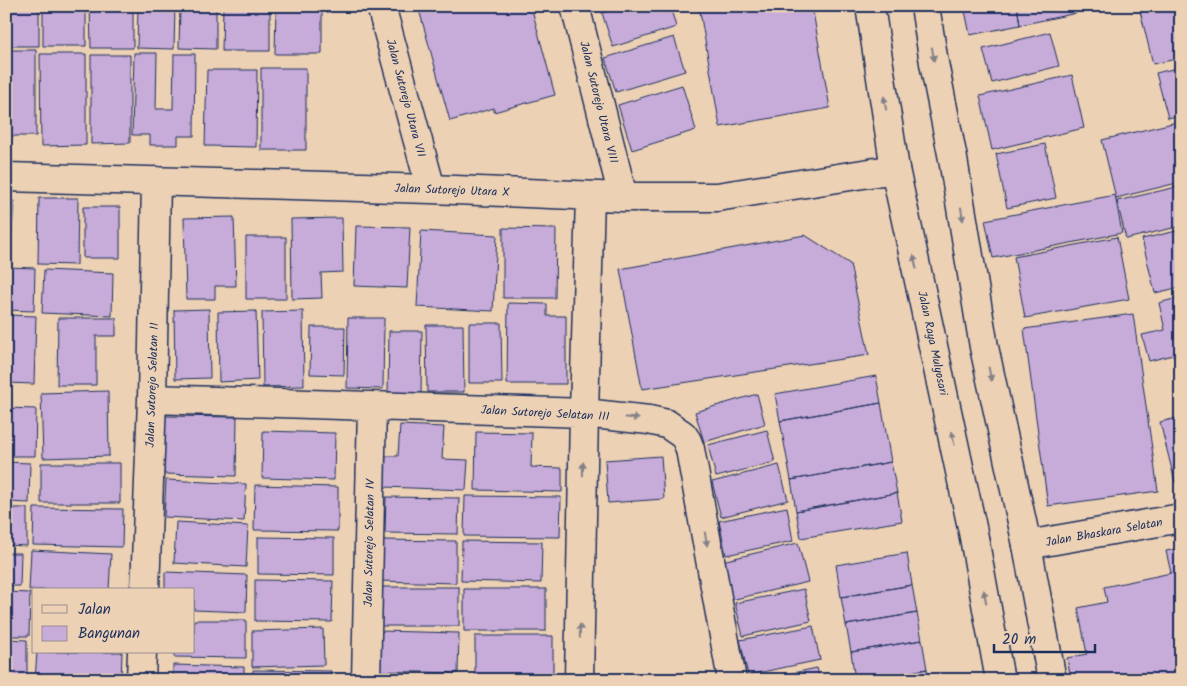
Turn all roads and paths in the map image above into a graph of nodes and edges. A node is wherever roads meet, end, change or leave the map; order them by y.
1 (381, 6) edge
2 (575, 6) edge
3 (870, 6) edge
4 (925, 6) edge
5 (895, 169) junction
6 (6, 177) edge
7 (156, 181) junction
8 (431, 189) junction
9 (590, 196) junction
10 (623, 197) junction
11 (152, 399) junction
12 (372, 407) junction
13 (584, 413) junction
14 (1181, 518) edge
15 (1027, 545) junction
16 (145, 588) edge
17 (142, 654) edge
18 (141, 680) edge
19 (366, 680) edge
20 (579, 680) edge
21 (732, 680) edge
22 (1000, 680) edge
23 (1052, 680) edge

1 - 8 street, Jalan Sutorejo Utara VII
2 - 10 street, Jalan Sutorejo Utara VIII
5 -> 3 street, Jalan Raya Mulyosari
4 -> 15 street
5 - 10 street, Jalan Sutorejo Utara X
22 -> 5 street, Jalan Raya Mulyosari
6 - 7 street, Jalan Sutorejo Utara X
7 - 8 street, Jalan Sutorejo Utara X
7 - 11 street, Jalan Sutorejo Selatan II
8 - 9 street, Jalan Sutorejo Utara X
9 - 10 street, Jalan Sutorejo Utara X
9 - 13 street
11 - 12 street, Jalan Sutorejo Selatan III
11 - 16 street, Jalan Sutorejo Selatan II
12 - 13 street, Jalan Sutorejo Selatan III
12 - 19 street, Jalan Sutorejo Selatan IV
20 -> 13 street
13 -> 21 street, Jalan Sutorejo Selatan III
14 - 15 street, Jalan Bhaskara Selatan
15 - 23 street
17 - 18 street

